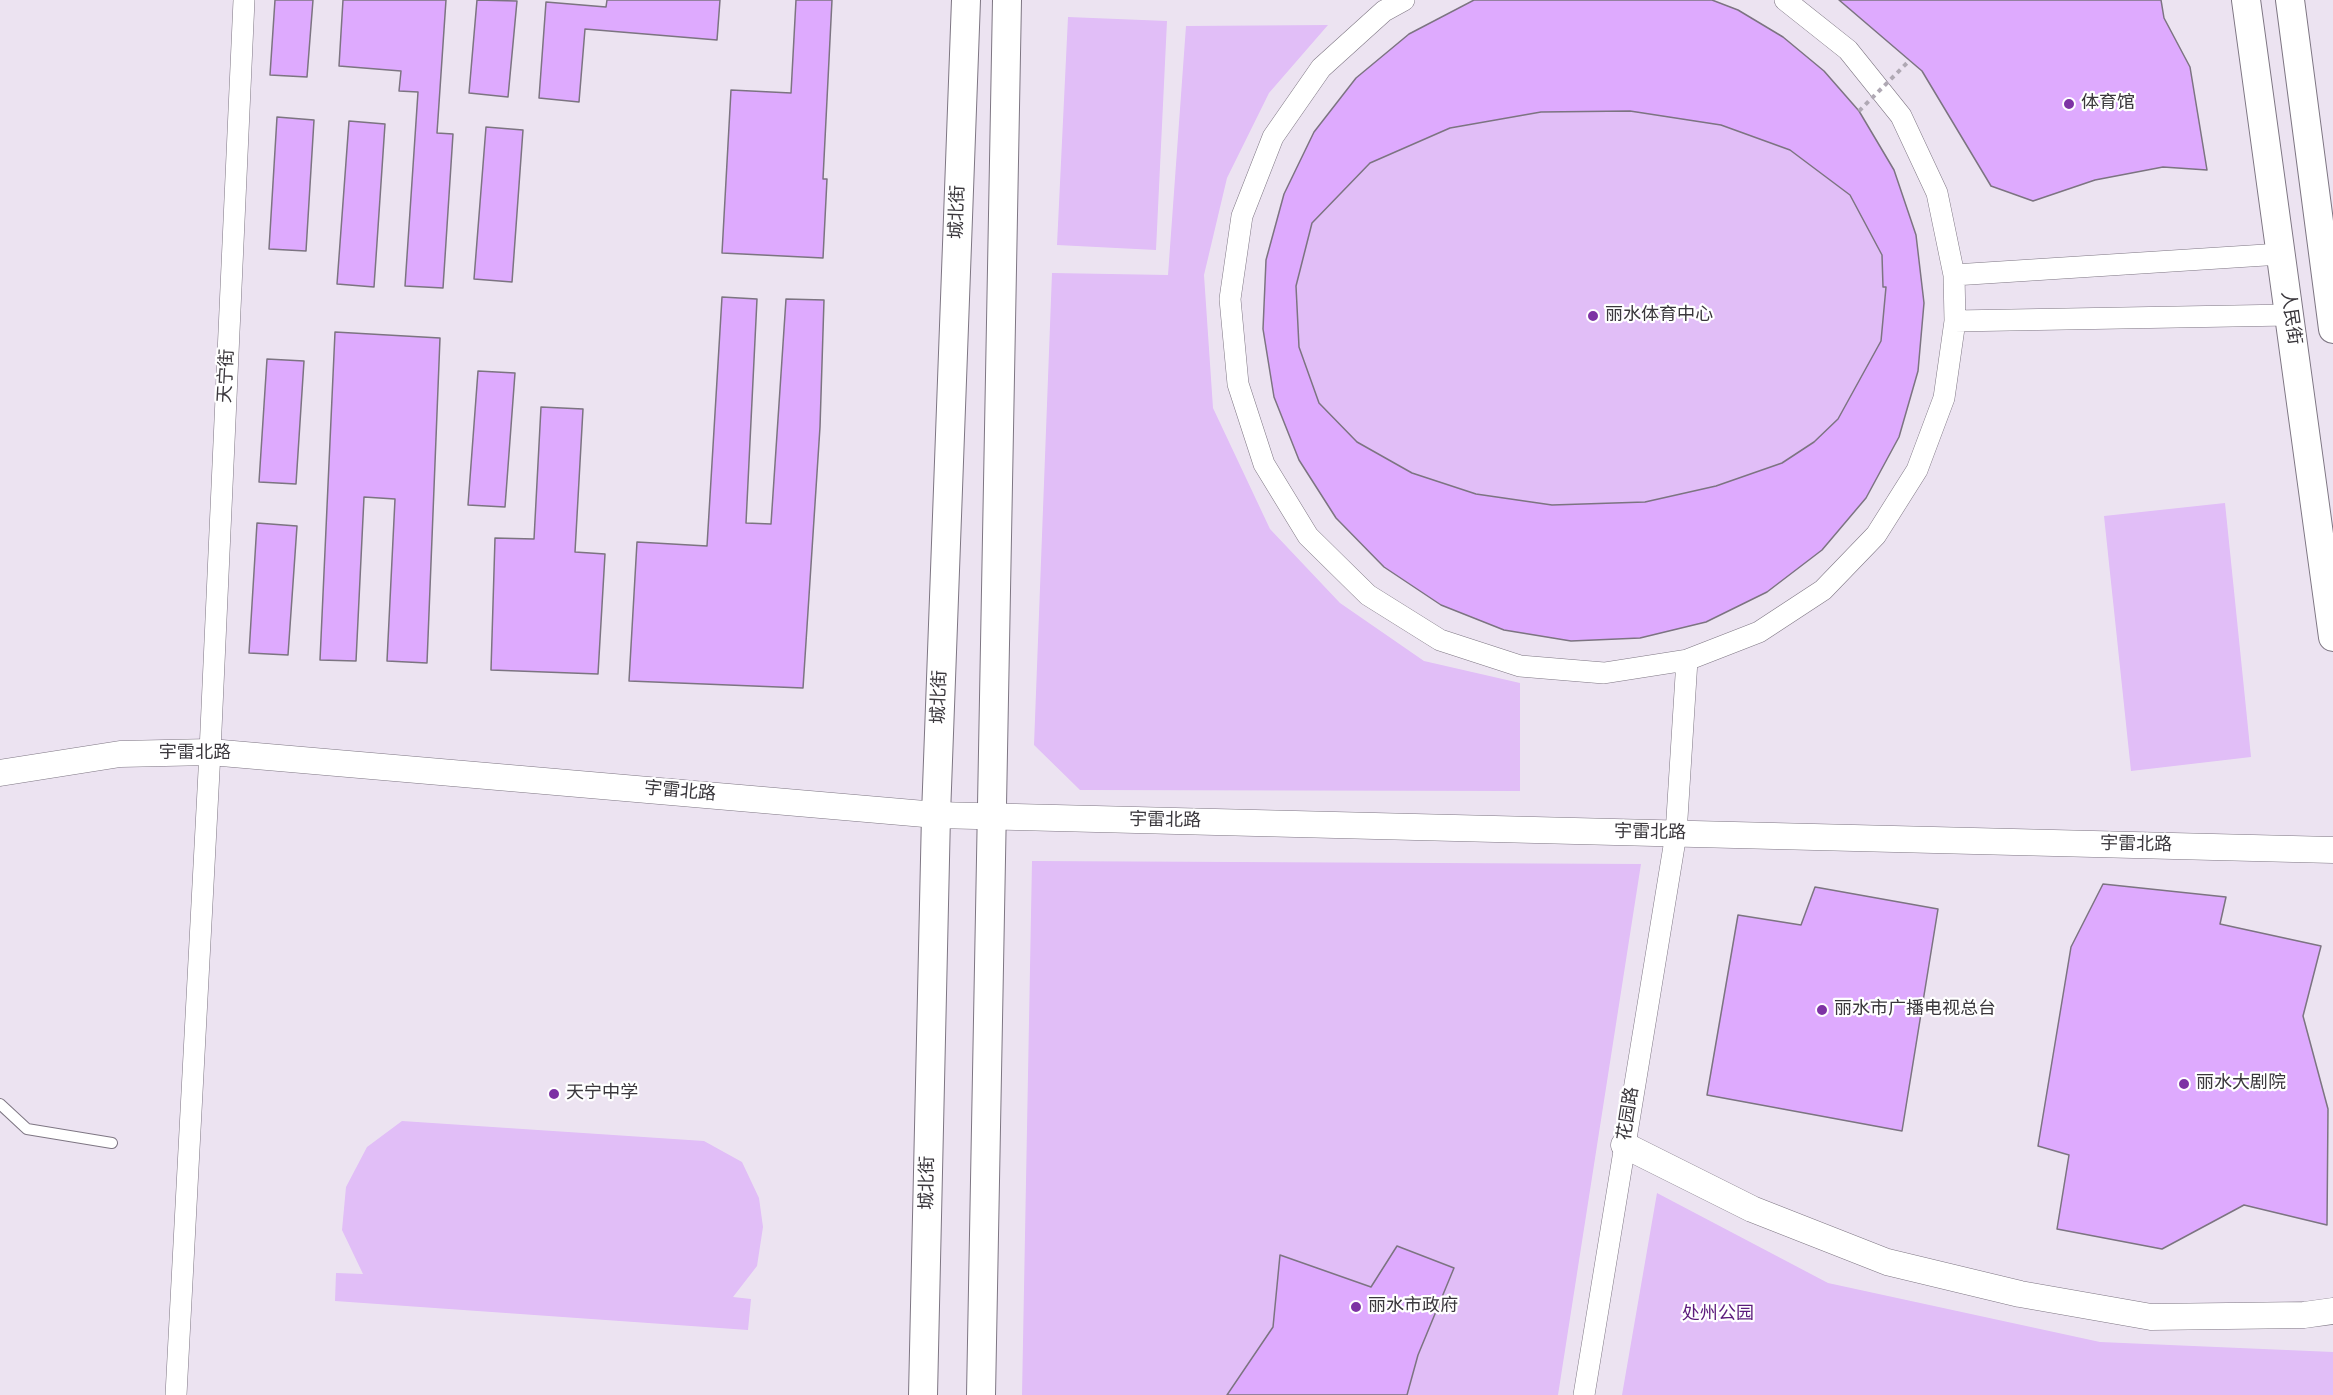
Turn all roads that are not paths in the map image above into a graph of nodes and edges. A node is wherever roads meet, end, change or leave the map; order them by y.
1 (244, 0) edge
2 (966, 0) edge
3 (1007, 0) edge
4 (1404, 0) edge
5 (1785, 0) edge
6 (2246, 0) edge
7 (2290, 0) edge
8 (2281, 254) junction
9 (1954, 275) junction
10 (2289, 315) junction
11 (1955, 321) junction
12 (2333, 329) edge
13 (2333, 637) edge
14 (1687, 660) junction
15 (210, 752) junction
16 (0, 773) edge
17 (936, 814) junction
18 (993, 817) junction
19 (1676, 834) junction
20 (2333, 850) edge
21 (0, 1104) edge
22 (112, 1143) dead end
23 (1624, 1145) junction
24 (2333, 1311) edge
25 (176, 1395) edge
26 (923, 1395) edge
27 (981, 1395) edge
28 (1584, 1395) edge

1 - 15 street, 天宁街
2 - 17 main road, 城北街
3 - 18 main road
4 - 14 street
5 - 9 street
6 - 8 main road, 人民街
7 - 12 main road
8 - 9 street
8 - 10 main road, 人民街
9 - 11 street
10 - 11 street
10 - 13 main road, 人民街
11 - 14 street
14 - 19 street, 花园路
15 - 16 street, 宇雷北路
15 - 17 street, 宇雷北路
15 - 25 street, 天宁街
17 - 18 street, 宇雷北路
17 - 26 main road, 城北街
18 - 19 street, 宇雷北路
18 - 27 main road
19 - 20 street, 宇雷北路
19 - 23 street, 花园路
21 - 22 lane
23 - 24 street
23 - 28 street, 花园路

